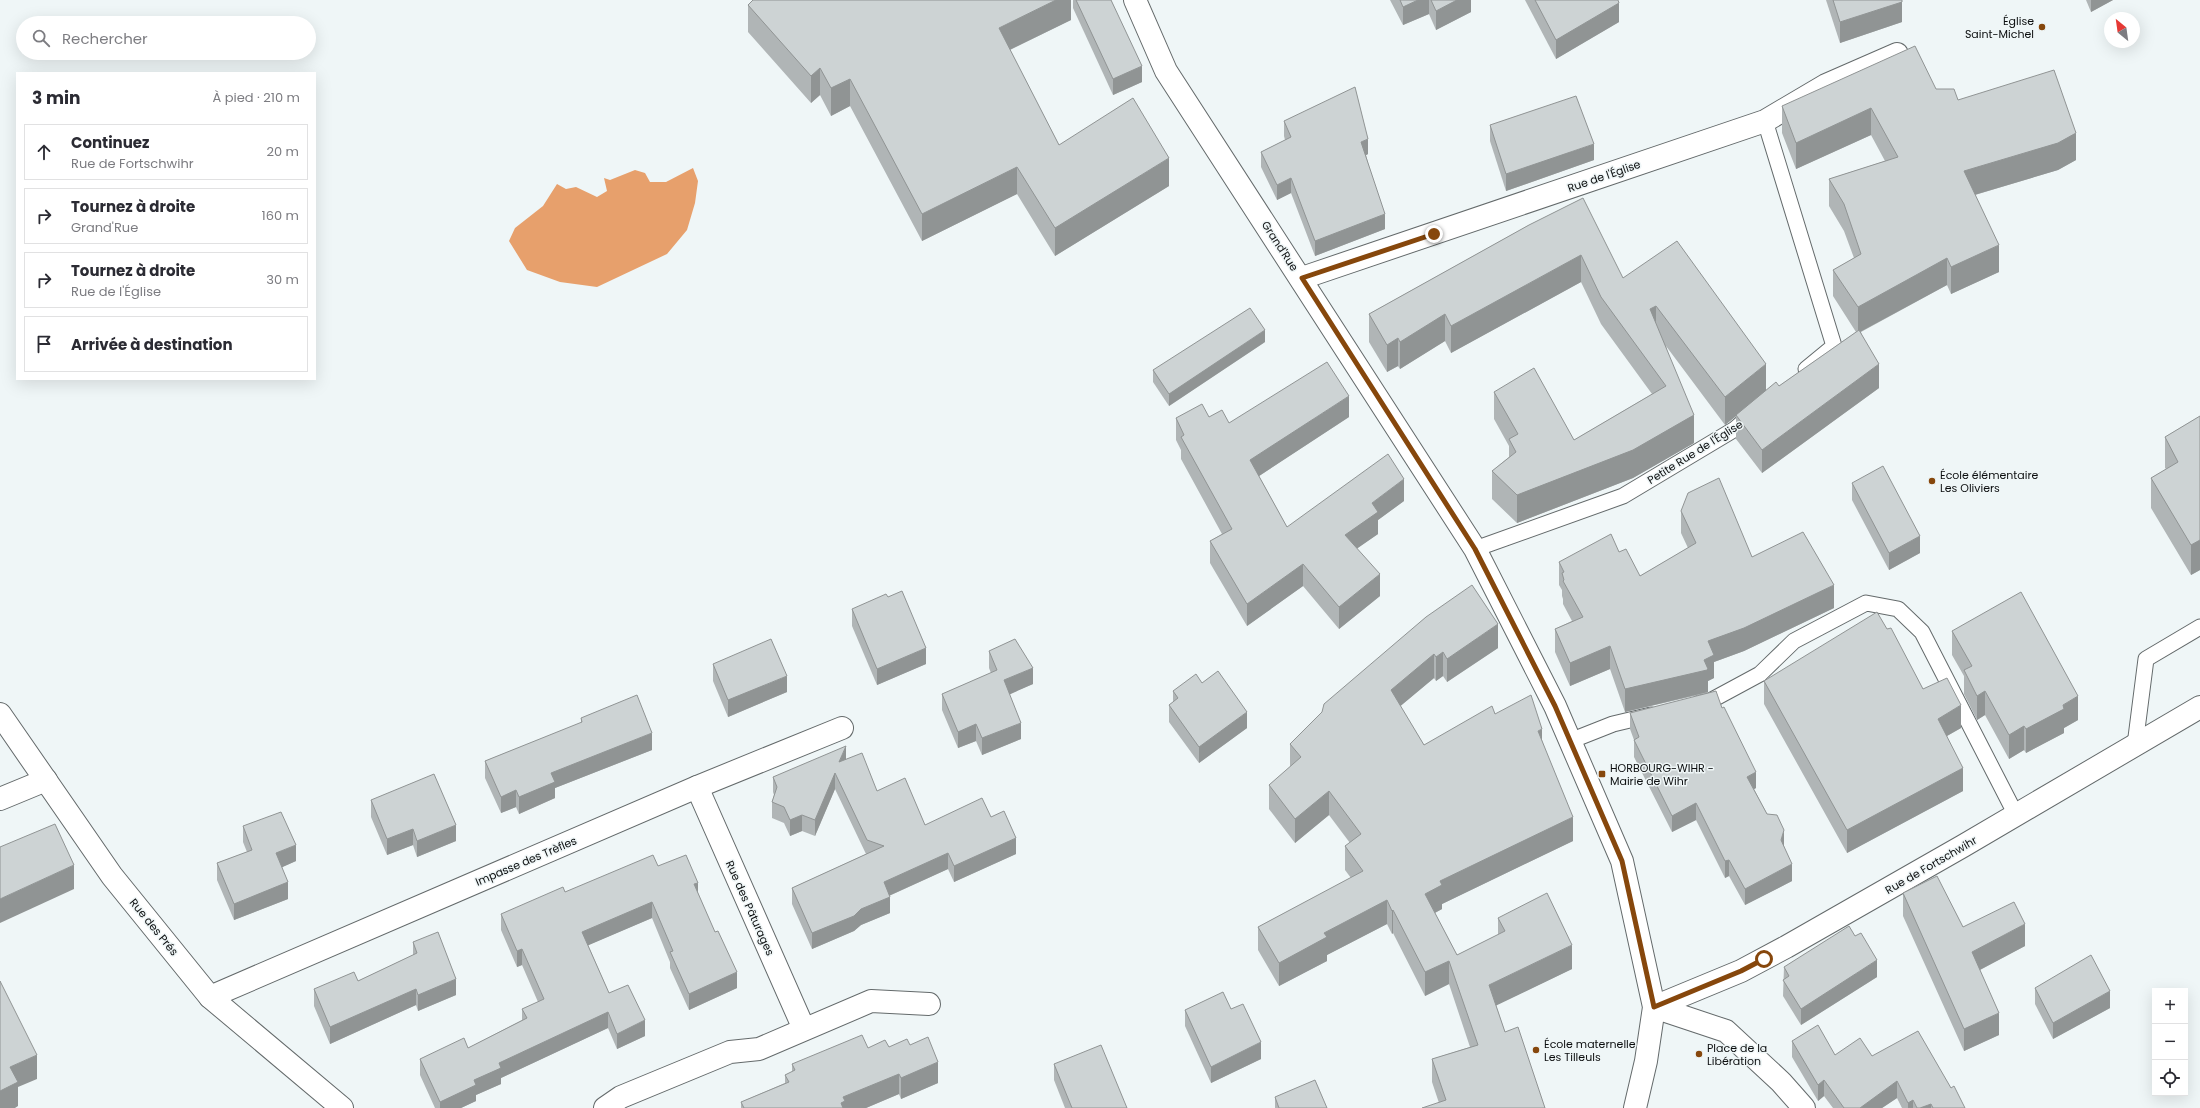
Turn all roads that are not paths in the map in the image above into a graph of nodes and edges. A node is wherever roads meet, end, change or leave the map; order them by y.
1 (1135, 0) edge
2 (1897, 54) edge
3 (1765, 122) junction
4 (1302, 278) junction
5 (1793, 380) edge
6 (1764, 404) edge
7 (1475, 549) junction
8 (2200, 627) edge
9 (1688, 706) edge
10 (2200, 707) edge
11 (1665, 712) edge
12 (0, 714) edge
13 (842, 728) dead end
14 (1570, 741) junction
15 (2135, 745) junction
16 (46, 780) junction
17 (697, 787) junction
18 (0, 800) edge
19 (2016, 815) junction
20 (210, 997) junction
21 (929, 1004) dead end
22 (1654, 1007) junction
23 (804, 1029) junction
24 (342, 1108) edge
25 (605, 1108) edge
26 (1635, 1108) edge
27 (1804, 1108) edge

1 - 4 street, Grand'Rue
2 - 3 street, Rue de l'Église
3 - 4 street, Rue de l'Église
3 - 5 lane
4 - 7 street, Grand'Rue
6 - 7 lane, Petite Rue de l'Église
7 - 14 street, Grand'Rue
8 - 15 lane
9 - 19 lane
10 - 15 street, Rue de Fortschwihr
11 - 14 lane
12 - 16 street, Rue des Prés
13 - 17 street, Impasse des Trèfles
14 - 22 street, Grand'Rue
15 - 19 street, Rue de Fortschwihr
16 - 18 street
16 - 20 street, Rue des Prés
17 - 20 street, Impasse des Trèfles
17 - 23 street, Rue des Pâturages
19 - 22 street, Rue de Fortschwihr
20 - 24 street, Rue des Prés
21 - 23 street
22 - 26 street, Grand'Rue
22 - 27 street
23 - 25 street

